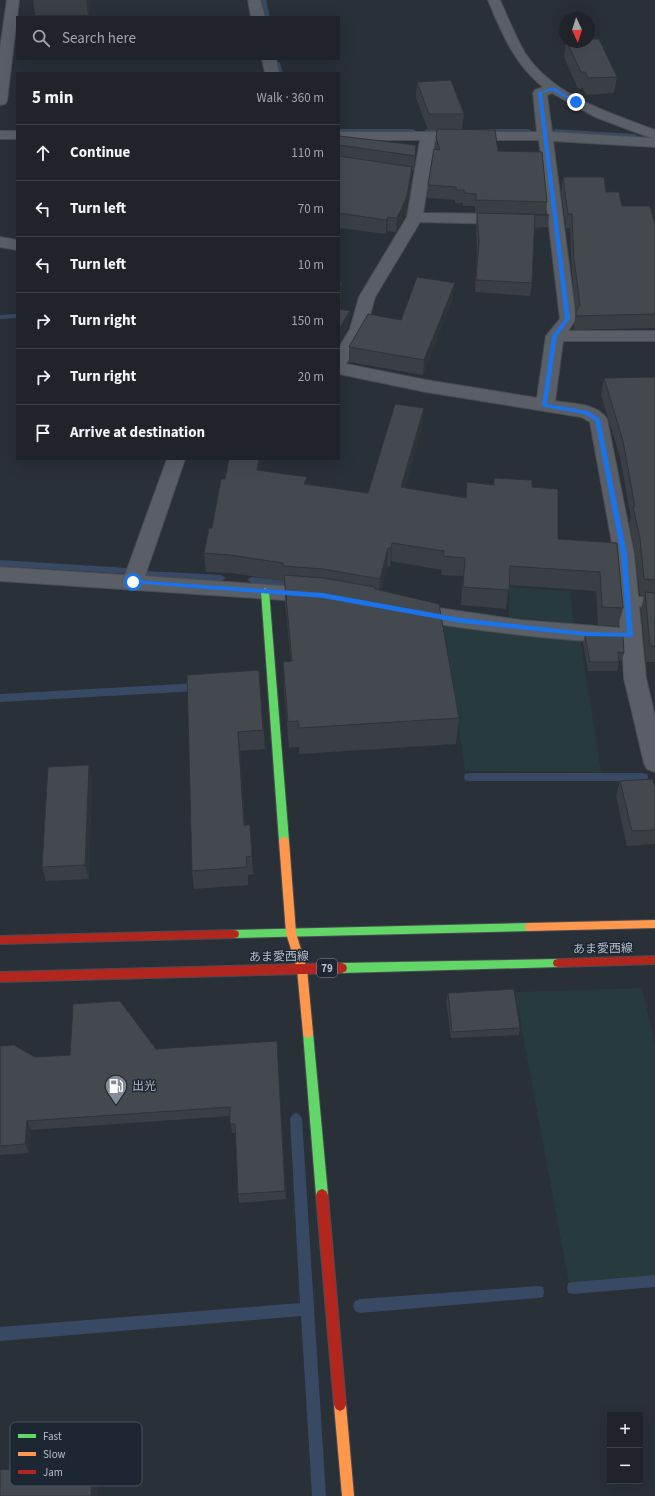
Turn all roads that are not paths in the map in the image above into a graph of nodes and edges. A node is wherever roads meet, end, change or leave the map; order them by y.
1 (13, 0) edge
2 (254, 0) edge
3 (494, 0) edge
4 (258, 16) edge
5 (269, 60) edge
6 (272, 72) edge
7 (553, 88) junction
8 (0, 101) edge
9 (0, 135) edge
10 (16, 135) edge
11 (340, 136) edge
12 (428, 136) junction
13 (545, 136) junction
14 (655, 136) edge
15 (655, 143) edge
16 (415, 217) junction
17 (524, 220) edge
18 (0, 242) edge
19 (16, 245) edge
20 (555, 336) junction
21 (655, 336) edge
22 (340, 360) edge
23 (340, 368) edge
24 (545, 406) junction
25 (176, 460) edge
26 (0, 574) edge
27 (133, 582) junction
28 (265, 591) junction
29 (331, 597) edge
30 (628, 601) junction
31 (655, 603) edge
32 (392, 608) edge
33 (631, 636) junction
34 (655, 763) edge
35 (655, 924) edge
36 (291, 933) junction
37 (0, 940) edge
38 (655, 960) edge
39 (302, 969) junction
40 (0, 976) edge
41 (348, 1496) edge

1 - 8 street
2 - 4 street
3 - 7 street
5 - 6 street
7 - 13 street
7 - 14 street
9 - 10 street
11 - 12 street
12 - 13 street
12 - 16 street
13 - 15 street
13 - 20 street
16 - 17 street
16 - 22 street
18 - 19 street
20 - 21 street
20 - 24 street
23 - 24 street
24 - 30 street
25 - 27 street
26 - 27 street
27 - 28 street
28 - 29 street
28 - 36 main road
30 - 31 lane
30 - 33 street
32 - 33 street
33 - 34 street
35 - 36 main road, あま愛西線
36 - 37 main road, あま愛西線
36 - 39 main road
38 - 39 main road, あま愛西線 / 79
39 - 40 main road, あま愛西線 / 79
39 - 41 main road

